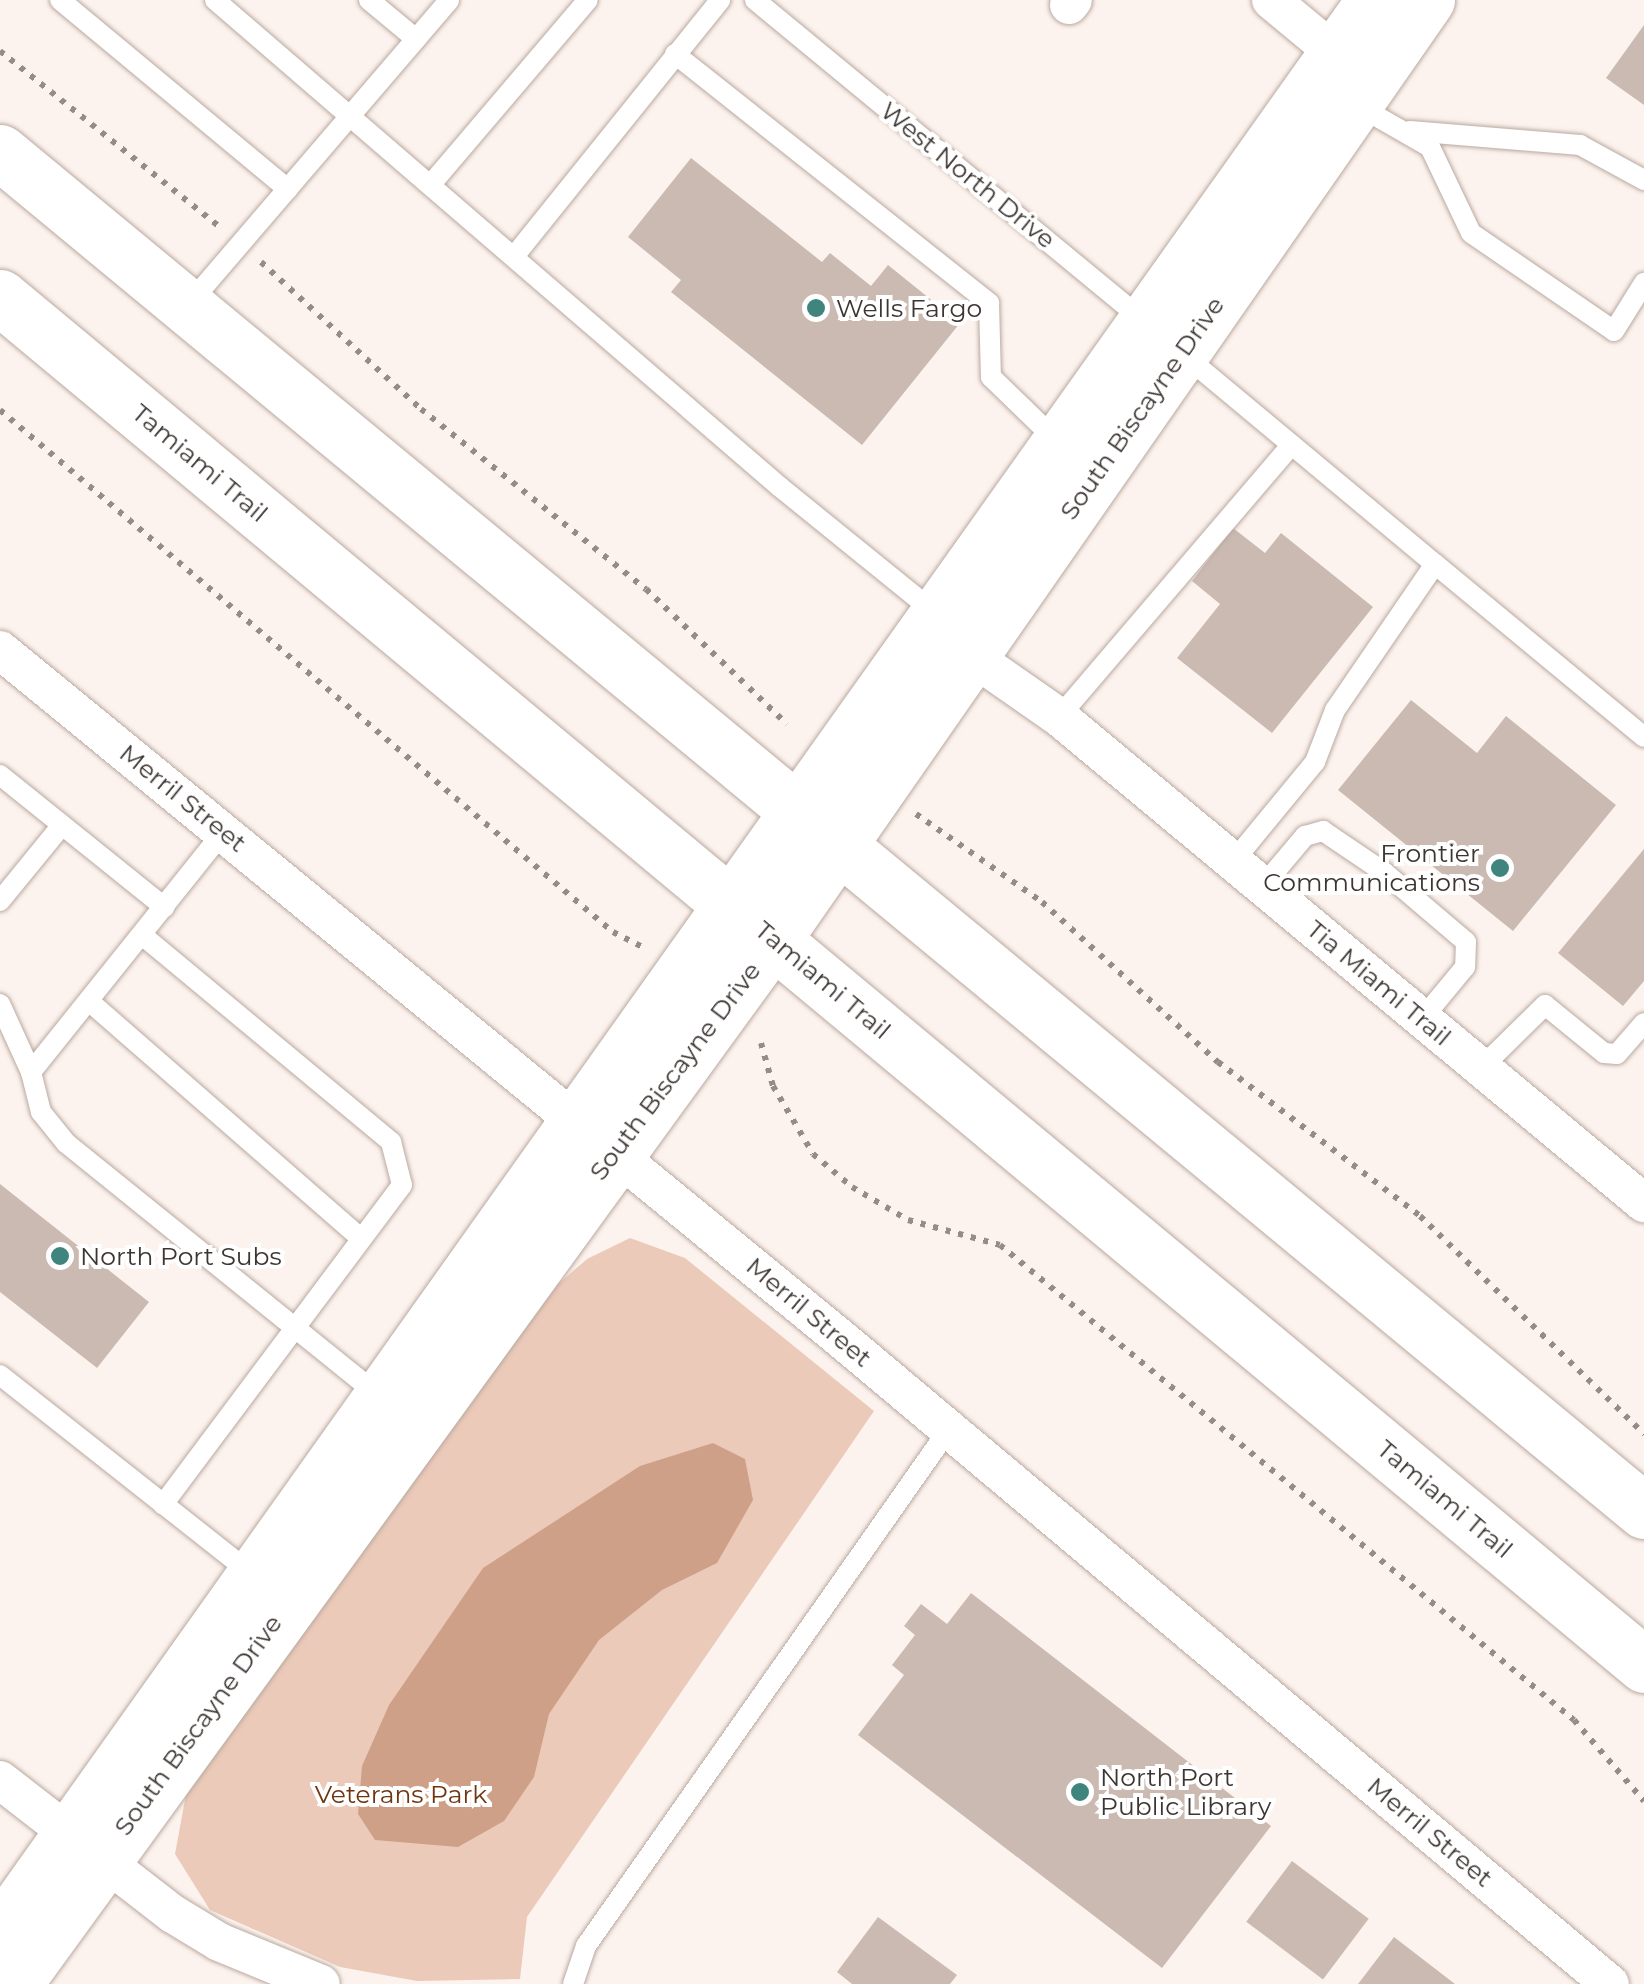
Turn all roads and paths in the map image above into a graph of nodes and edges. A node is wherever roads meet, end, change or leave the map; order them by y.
1 (60, 0) edge
2 (215, 0) edge
3 (369, 0) edge
4 (449, 0) edge
5 (588, 0) edge
6 (720, 0) edge
7 (754, 0) edge
8 (1271, 0) edge
9 (1374, 0) edge
10 (1427, 0) edge
11 (416, 39) junction
12 (0, 51) edge
13 (675, 54) junction
14 (1353, 79) junction
15 (351, 115) junction
16 (1410, 131) junction
17 (0, 152) edge
18 (1644, 180) edge
19 (432, 183) junction
20 (288, 189) junction
21 (240, 245) junction
22 (516, 254) junction
23 (1644, 282) edge
24 (0, 297) edge
25 (187, 307) junction
26 (1162, 337) junction
27 (0, 410) edge
28 (1058, 442) junction
29 (1290, 446) junction
30 (1435, 564) junction
31 (937, 614) junction
32 (0, 650) edge
33 (970, 656) junction
34 (1059, 717) junction
35 (787, 724) dead end
36 (1644, 737) edge
37 (0, 775) edge
38 (915, 814) dead end
39 (62, 825) junction
40 (820, 826) junction
41 (224, 831) junction
42 (1233, 862) junction
43 (1262, 887) junction
44 (0, 902) edge
45 (733, 904) junction
46 (164, 907) junction
47 (142, 935) junction
48 (774, 938) junction
49 (649, 950) dead end
50 (90, 1002) junction
51 (0, 1004) edge
52 (1422, 1019) junction
53 (1644, 1023) edge
54 (761, 1044) dead end
55 (1481, 1068) junction
56 (32, 1072) junction
57 (596, 1137) junction
58 (1644, 1203) edge
59 (361, 1238) junction
60 (293, 1326) junction
61 (0, 1375) edge
62 (381, 1398) junction
63 (949, 1429) junction
64 (1644, 1434) edge
65 (163, 1504) junction
66 (1644, 1511) edge
67 (254, 1575) junction
68 (1644, 1665) edge
69 (0, 1780) edge
70 (1644, 1801) edge
71 (84, 1850) junction
72 (0, 1932) edge
73 (14, 1984) edge
74 (321, 1984) edge
75 (572, 1984) edge
76 (1610, 1984) edge

1 - 20 lane
2 - 15 lane
3 - 11 lane
4 - 11 lane
5 - 19 lane
6 - 13 lane
7 - 26 lane, West North Drive
8 - 14 street
9 - 14 street, South Biscayne Drive
10 - 14 street, South Biscayne Drive
11 - 15 lane
12 - 21 path
13 - 22 lane
13 - 28 lane
14 - 16 lane
14 - 26 street, South Biscayne Drive
15 - 19 lane
15 - 20 lane
16 - 18 lane
16 - 23 lane
17 - 25 street
19 - 22 lane
20 - 21 lane
21 - 25 lane
21 - 35 path
22 - 31 lane
24 - 45 street, Tamiami Trail
25 - 40 street
26 - 28 street, South Biscayne Drive
26 - 29 lane, West North Drive
26 - 33 street, South Biscayne Drive
27 - 49 path
28 - 31 street, South Biscayne Drive
29 - 30 lane, West North Drive
29 - 34 lane
30 - 36 lane, West North Drive
30 - 42 lane
31 - 40 street, South Biscayne Drive
32 - 41 street, Merril Street
33 - 34 street, Tia Miami Trail
33 - 40 street, South Biscayne Drive
34 - 42 street, Tia Miami Trail
37 - 39 lane
38 - 64 path
39 - 44 lane
39 - 46 lane
40 - 45 street, South Biscayne Drive
40 - 48 street, South Biscayne Drive
40 - 66 street
41 - 46 lane
41 - 57 street, Merril Street
42 - 43 street, Tia Miami Trail
43 - 52 street, Tia Miami Trail
43 - 52 lane
45 - 48 street, Tamiami Trail
45 - 57 street, South Biscayne Drive
46 - 47 lane
47 - 50 lane
47 - 59 lane
48 - 57 street, South Biscayne Drive
48 - 68 street, Tamiami Trail
50 - 56 lane
50 - 59 lane
51 - 56 lane
52 - 55 street, Tia Miami Trail
53 - 55 lane
54 - 70 path
55 - 58 street, Tia Miami Trail
56 - 60 lane
57 - 62 street, South Biscayne Drive
57 - 63 street, Merril Street
57 - 71 street, South Biscayne Drive
59 - 60 lane
60 - 62 lane
60 - 65 lane
61 - 65 lane
62 - 67 street, South Biscayne Drive
63 - 75 lane
63 - 76 street, Merril Street
65 - 67 lane
67 - 71 street, South Biscayne Drive
69 - 71 street
71 - 72 street, South Biscayne Drive
71 - 73 street, South Biscayne Drive
71 - 74 street

